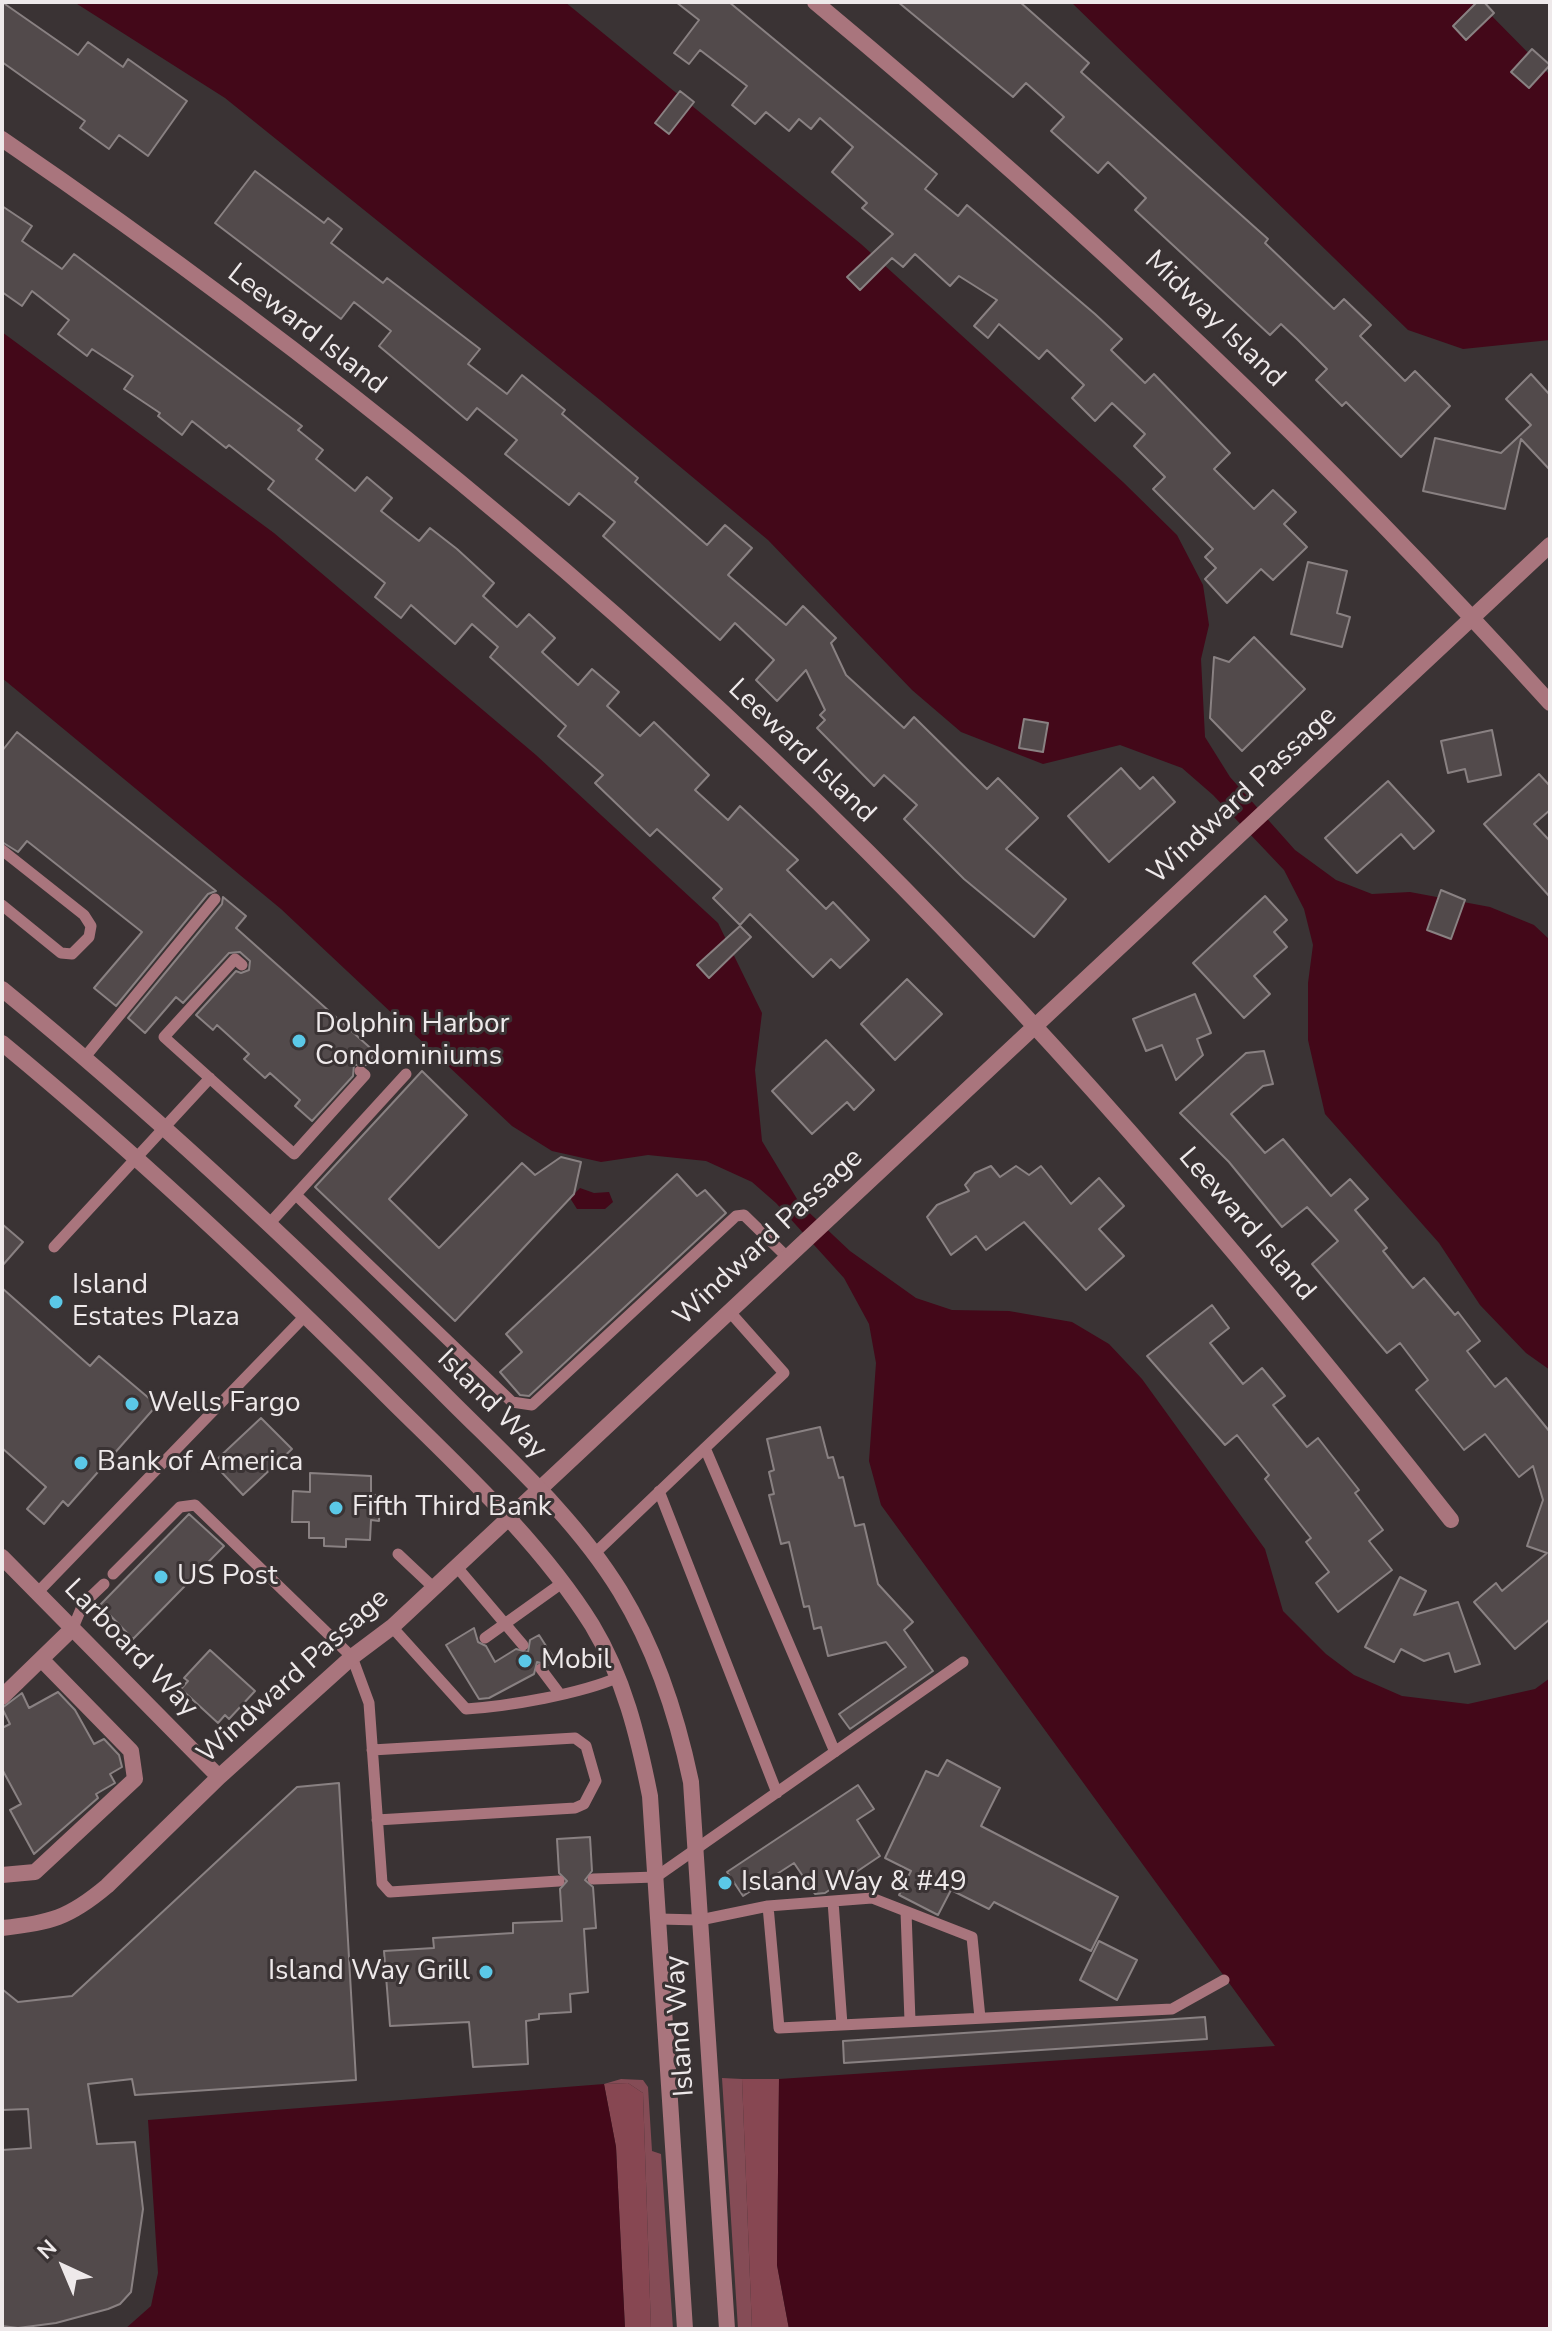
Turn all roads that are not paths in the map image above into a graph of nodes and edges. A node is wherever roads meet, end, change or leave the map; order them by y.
1 (815, 2) edge
2 (2, 139) edge
3 (1550, 545) edge
4 (1473, 617) junction
5 (1550, 703) edge
6 (2, 850) edge
7 (215, 899) dead end
8 (2, 905) edge
9 (242, 965) dead end
10 (2, 989) edge
11 (1035, 1026) junction
12 (2, 1043) edge
13 (85, 1057) junction
14 (360, 1071) dead end
15 (406, 1074) dead end
16 (210, 1078) junction
17 (166, 1128) junction
18 (137, 1159) junction
19 (296, 1195) junction
20 (269, 1224) junction
21 (54, 1247) dead end
22 (787, 1257) junction
23 (729, 1311) junction
24 (306, 1315) junction
25 (705, 1448) junction
26 (538, 1489) junction
27 (659, 1491) junction
28 (506, 1518) junction
29 (1451, 1520) dead end
30 (398, 1554) dead end
31 (594, 1554) junction
32 (2, 1557) edge
33 (456, 1566) junction
34 (113, 1574) dead end
35 (562, 1583) junction
36 (104, 1584) dead end
37 (433, 1587) junction
38 (38, 1592) junction
39 (508, 1624) junction
40 (392, 1627) junction
41 (73, 1628) junction
42 (485, 1638) dead end
43 (523, 1645) dead end
44 (352, 1657) junction
45 (42, 1660) junction
46 (963, 1662) dead end
47 (541, 1669) dead end
48 (619, 1677) junction
49 (559, 1693) junction
50 (2, 1697) edge
51 (372, 1750) junction
52 (835, 1752) junction
53 (219, 1777) junction
54 (777, 1793) junction
55 (377, 1820) junction
56 (696, 1850) junction
57 (2, 1875) edge
58 (656, 1877) junction
59 (593, 1879) dead end
60 (559, 1881) dead end
61 (833, 1901) junction
62 (768, 1906) junction
63 (906, 1912) junction
64 (659, 1919) junction
65 (700, 1920) junction
66 (2, 1928) edge
67 (1224, 1980) dead end
68 (980, 2018) junction
69 (910, 2021) junction
70 (842, 2025) junction
71 (685, 2329) edge
72 (727, 2329) edge

1 - 4 street, Midway Island
2 - 11 street, Leeward Island
3 - 4 street, Windward Passage
4 - 5 street, Midway Island
4 - 11 street, Windward Passage
6 - 8 lane
7 - 13 lane
9 - 16 lane
10 - 13 street, Island Way
11 - 22 street, Windward Passage
11 - 29 street, Leeward Island
12 - 18 street, Island Way
13 - 17 street, Island Way
14 - 16 lane
15 - 19 lane
16 - 17 lane
17 - 18 lane
17 - 20 street, Island Way
18 - 21 lane
18 - 24 street, Island Way
19 - 20 lane
19 - 22 lane
20 - 26 street, Island Way
22 - 23 street, Windward Passage
23 - 25 lane
23 - 26 street, Windward Passage
24 - 28 street, Island Way
24 - 38 lane
25 - 27 lane
25 - 52 lane
26 - 28 street, Windward Passage
26 - 31 street, Island Way
27 - 31 lane
27 - 54 lane
28 - 33 street, Windward Passage
28 - 35 street, Island Way
30 - 37 lane
31 - 56 street, Island Way
32 - 38 street, Larboard Way
33 - 37 street, Windward Passage
33 - 39 lane
34 - 44 lane
35 - 39 lane
35 - 48 street, Island Way
36 - 41 lane
37 - 40 street, Windward Passage
38 - 41 street, Larboard Way
39 - 42 lane
39 - 43 lane
40 - 44 street, Windward Passage
40 - 49 lane
41 - 45 street
41 - 53 street, Larboard Way
44 - 51 lane
44 - 53 street, Windward Passage
45 - 50 street
45 - 57 street
46 - 52 lane
47 - 49 lane
48 - 49 lane
48 - 58 street, Island Way
51 - 55 lane
51 - 55 lane
52 - 54 lane
53 - 66 street, Windward Passage
54 - 56 lane
55 - 60 lane
56 - 58 lane
56 - 65 street, Island Way
58 - 59 lane
58 - 64 street, Island Way
61 - 62 lane
61 - 63 lane
61 - 70 lane
62 - 65 lane
62 - 70 lane
63 - 68 lane
63 - 69 lane
64 - 65 lane
64 - 71 street, Island Way
65 - 72 street, Island Way
67 - 68 lane
68 - 69 lane
69 - 70 lane

